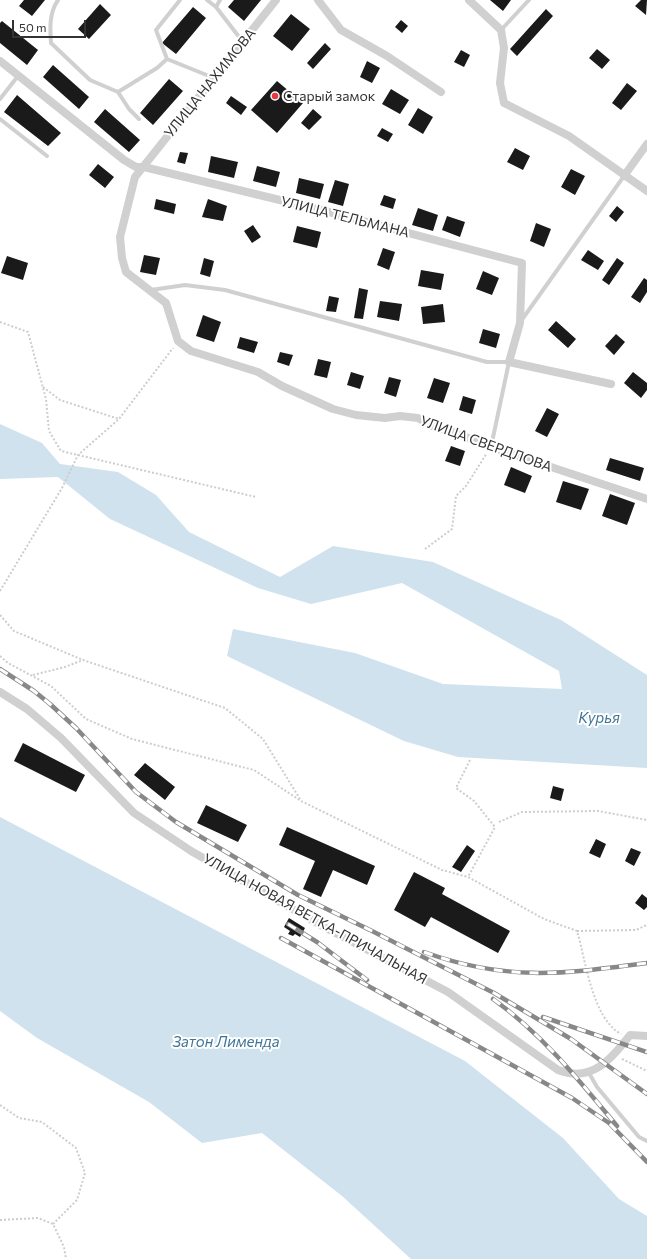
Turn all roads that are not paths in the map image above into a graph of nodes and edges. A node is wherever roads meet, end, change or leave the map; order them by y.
1 (58, 0) edge
2 (180, 0) edge
3 (208, 0) edge
4 (220, 0) edge
5 (276, 0) edge
6 (318, 0) edge
7 (469, 0) edge
8 (529, 0) edge
9 (216, 7) junction
10 (501, 30) junction
11 (243, 42) junction
12 (167, 59) junction
13 (0, 61) edge
14 (18, 76) junction
15 (214, 78) junction
16 (118, 92) junction
17 (441, 92) dead end
18 (0, 99) edge
19 (0, 119) edge
20 (139, 119) dead end
21 (647, 144) edge
22 (47, 156) dead end
23 (144, 167) junction
24 (624, 176) junction
25 (647, 191) edge
26 (151, 290) junction
27 (520, 323) junction
28 (509, 362) junction
29 (611, 384) dead end
30 (491, 448) junction
31 (647, 498) edge
32 (0, 692) edge
33 (647, 1036) edge
34 (589, 1073) junction
35 (647, 1141) edge

1 - 16 lane
2 - 12 lane
3 - 9 lane
4 - 9 lane
5 - 11 street, УЛИЦА НАХИМОВА
6 - 17 street
7 - 10 street
8 - 10 lane
9 - 11 lane
10 - 24 street
11 - 15 street, УЛИЦА НАХИМОВА
12 - 15 lane
12 - 16 lane
13 - 14 street, УЛИЦА ТЕЛЬМАНА
14 - 18 lane
14 - 23 street, УЛИЦА ТЕЛЬМАНА
15 - 23 street, УЛИЦА НАХИМОВА
16 - 20 lane
19 - 22 lane
21 - 24 street
23 - 26 street
23 - 27 street, УЛИЦА ТЕЛЬМАНА
24 - 25 street
24 - 27 lane
26 - 28 lane
26 - 30 street, УЛИЦА СВЕРДЛОВА
27 - 28 street, УЛИЦА ТЕЛЬМАНА
28 - 29 street
28 - 30 lane
30 - 31 street, УЛИЦА СВЕРДЛОВА
32 - 34 street, УЛИЦА НОВАЯ ВЕТКА-ПРИЧАЛЬНАЯ
33 - 34 street
34 - 35 lane

